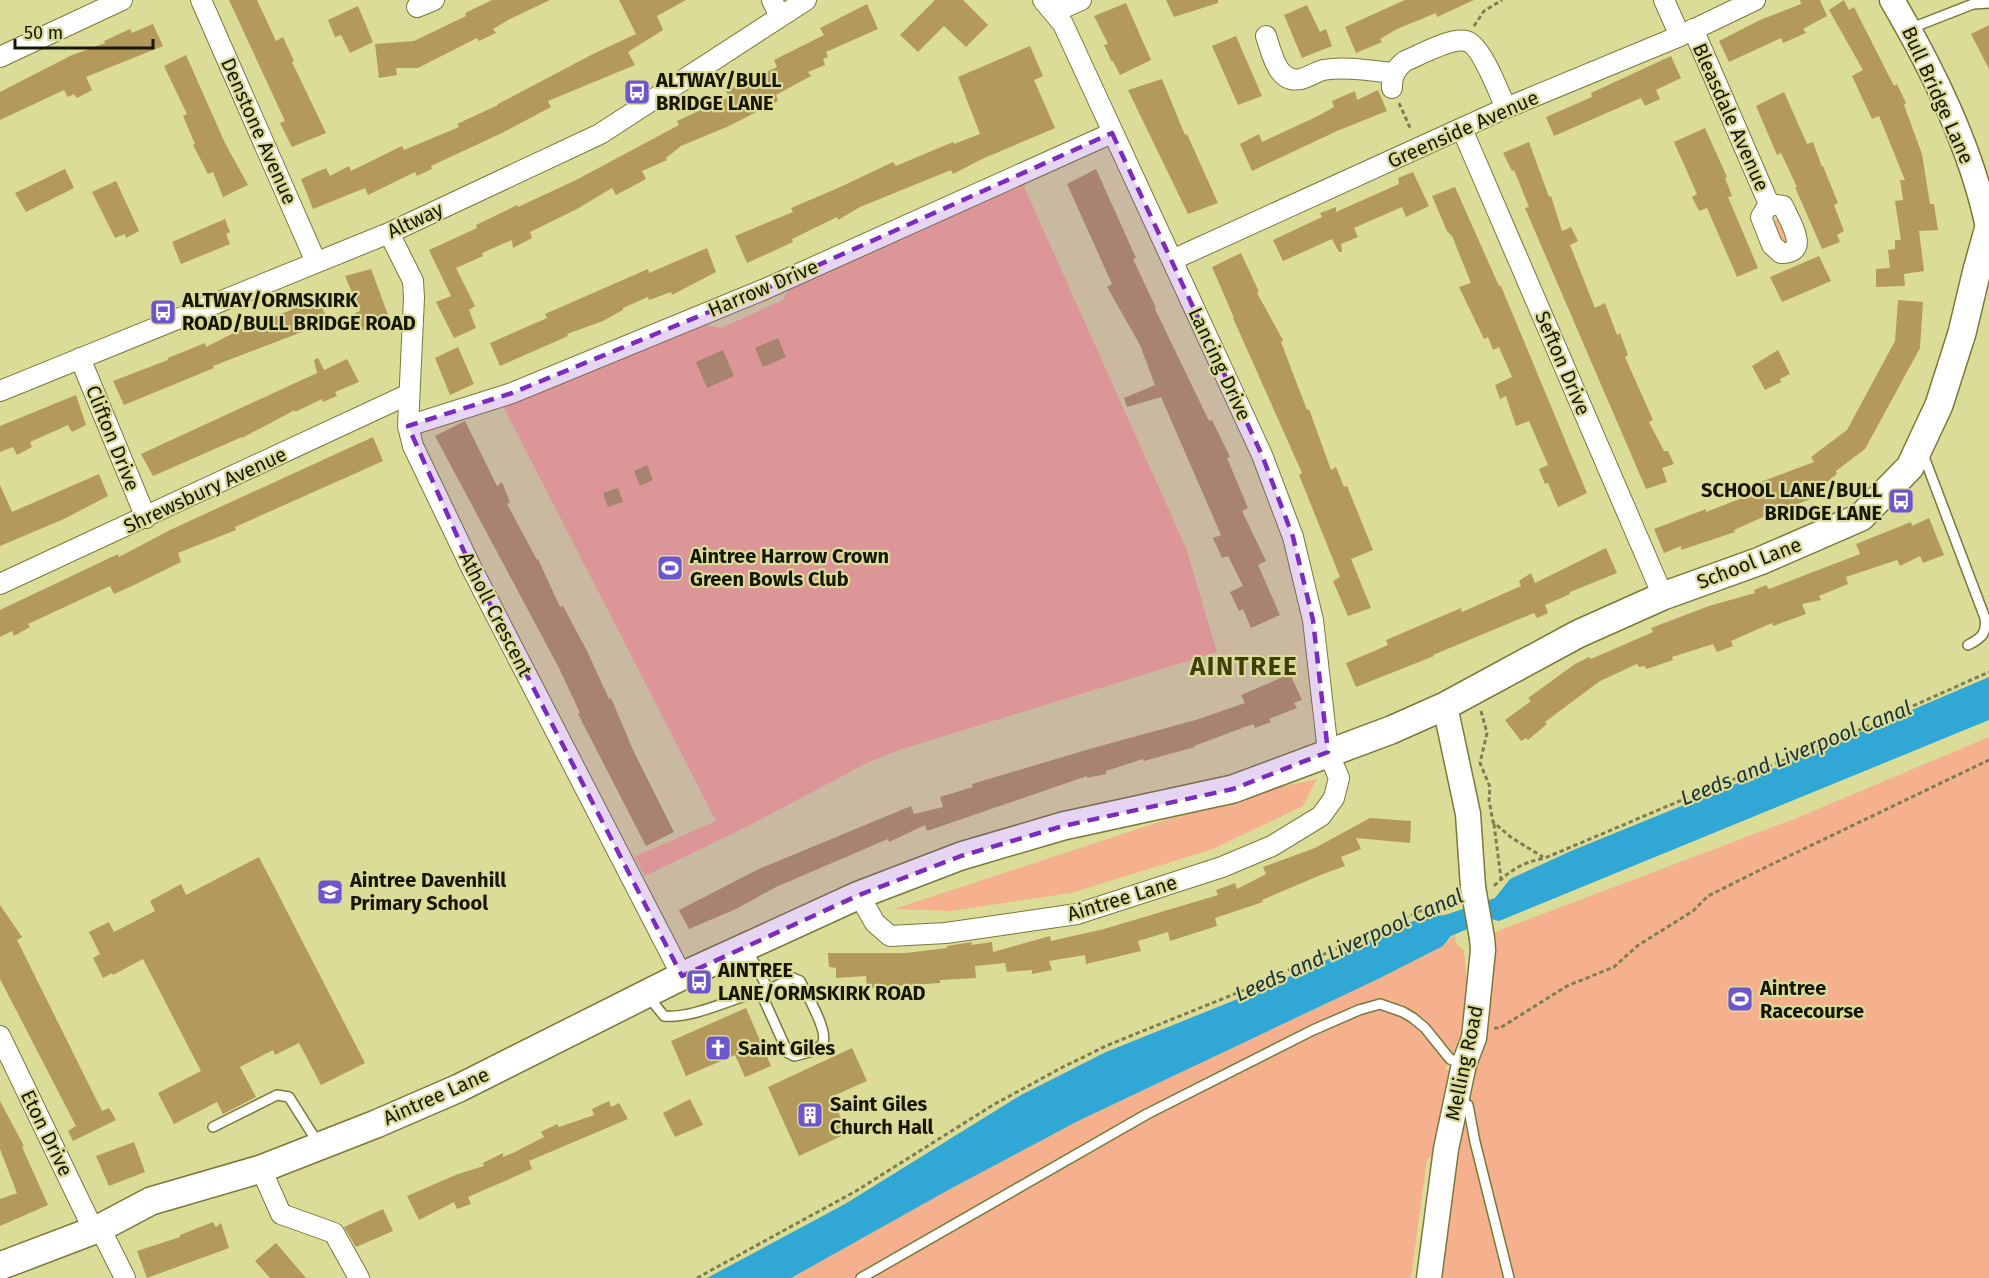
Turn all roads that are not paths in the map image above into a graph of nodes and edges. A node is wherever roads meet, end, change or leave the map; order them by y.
1 (122, 0) edge
2 (201, 0) edge
3 (806, 0) edge
4 (1081, 0) edge
5 (1664, 0) edge
6 (1755, 0) edge
7 (1893, 0) edge
8 (1989, 3) edge
9 (1048, 6) edge
10 (776, 9) edge
11 (1909, 29) junction
12 (1686, 33) junction
13 (1266, 36) dead end
14 (0, 57) edge
15 (1506, 108) junction
16 (1462, 129) junction
17 (1112, 133) junction
18 (1769, 204) dead end
19 (1988, 227) edge
20 (389, 233) junction
21 (1172, 260) junction
22 (316, 262) junction
23 (80, 358) junction
24 (0, 391) edge
25 (409, 394) junction
26 (408, 426) junction
27 (1920, 447) junction
28 (146, 518) junction
29 (0, 584) edge
30 (1663, 596) junction
31 (1968, 645) dead end
32 (1445, 706) junction
33 (1328, 752) junction
34 (859, 896) junction
35 (746, 947) junction
36 (682, 976) junction
37 (764, 991) junction
38 (647, 994) junction
39 (0, 1036) edge
40 (1464, 1064) junction
41 (1457, 1100) junction
42 (213, 1127) dead end
43 (320, 1146) junction
44 (261, 1168) junction
45 (97, 1230) junction
46 (0, 1266) edge
47 (125, 1278) edge
48 (359, 1278) edge
49 (861, 1278) edge
50 (1429, 1278) edge
51 (1509, 1278) edge

1 - 14 street
2 - 22 street, Denstone Avenue
3 - 10 street, Altway
4 - 9 street
5 - 12 street, Bleasdale Avenue
6 - 12 street, Greenside Avenue
7 - 11 street, Bull Bridge Lane
8 - 11 lane
9 - 17 street, Lancing Drive
10 - 20 street, Altway
11 - 19 street, Bull Bridge Lane
12 - 15 street, Greenside Avenue
12 - 18 street, Bleasdale Avenue
13 - 15 street
15 - 16 street, Greenside Avenue
16 - 21 street, Greenside Avenue
16 - 30 street, Sefton Drive
17 - 21 street, Lancing Drive
17 - 26 street, Harrow Drive
19 - 27 main road, School Lane
20 - 22 street, Altway
20 - 25 street, Atholl Crescent
21 - 33 street, Lancing Drive
22 - 23 street, Altway
23 - 24 street, Altway
23 - 28 street, Clifton Drive
25 - 26 street, Atholl Crescent
25 - 28 street, Shrewsbury Avenue
26 - 36 street, Atholl Crescent
27 - 30 main road, School Lane
27 - 31 lane
28 - 29 street, Shrewsbury Avenue
30 - 32 main road, School Lane
32 - 33 main road, Aintree Lane
32 - 40 street, Melling Road, bridge
33 - 34 main road, Aintree Lane
33 - 34 street, Aintree Lane
34 - 35 main road, Aintree Lane
35 - 36 main road, Aintree Lane
35 - 37 lane
36 - 38 main road, Aintree Lane
37 - 37 lane
37 - 38 lane
38 - 43 main road, Aintree Lane
39 - 45 street, Eton Drive
40 - 41 street, Melling Road
40 - 49 lane
41 - 50 street, Melling Road
41 - 51 lane
42 - 43 lane
43 - 44 main road, Aintree Lane
44 - 45 main road, Aintree Lane
44 - 48 street
45 - 46 main road, Aintree Lane
45 - 47 street, Eton Drive

